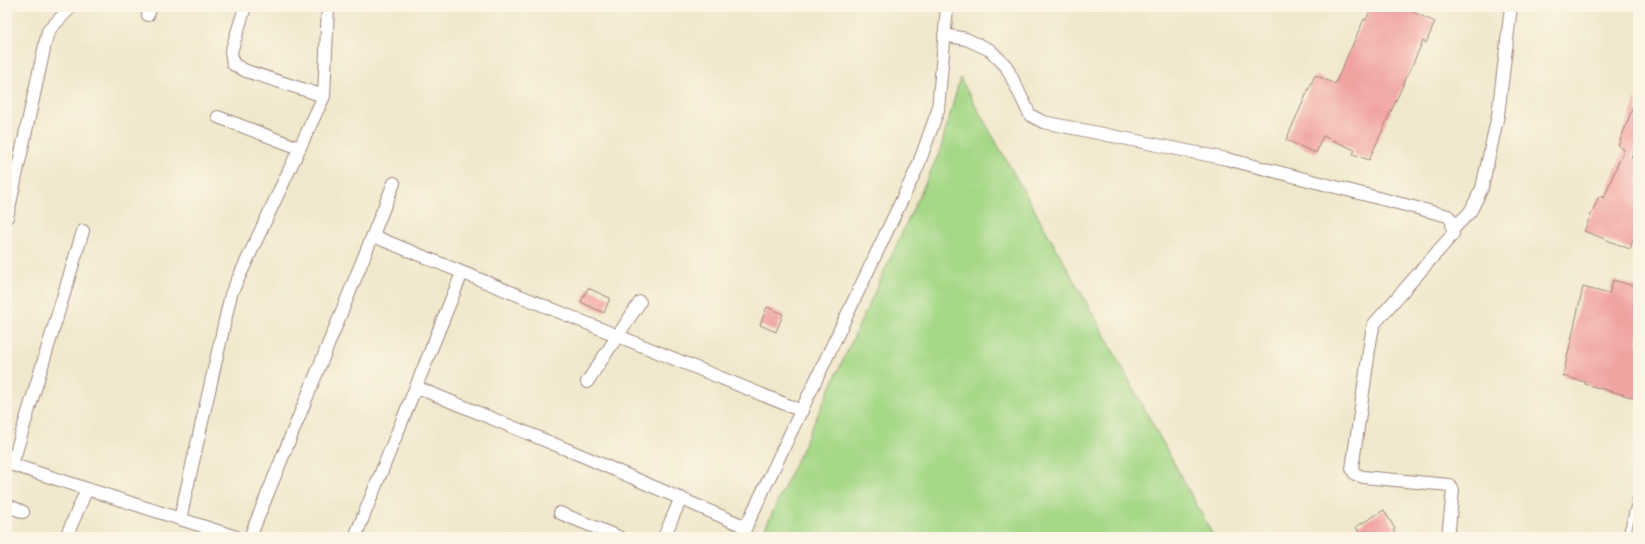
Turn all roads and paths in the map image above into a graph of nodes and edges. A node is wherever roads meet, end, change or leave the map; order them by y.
1 (71, 7) edge
2 (245, 7) edge
3 (328, 7) edge
4 (947, 7) edge
5 (1511, 7) edge
6 (944, 35) junction
7 (324, 96) junction
8 (218, 117) dead end
9 (299, 148) junction
10 (394, 182) dead end
11 (7, 217) edge
12 (1454, 228) junction
13 (83, 231) dead end
14 (373, 236) junction
15 (462, 273) junction
16 (640, 302) dead end
17 (618, 336) junction
18 (587, 382) dead end
19 (416, 387) junction
20 (802, 410) junction
21 (10, 464) edge
22 (87, 489) junction
23 (1638, 491) edge
24 (681, 498) junction
25 (7, 505) edge
26 (23, 512) dead end
27 (560, 513) dead end
28 (180, 519) junction
29 (744, 532) edge
30 (66, 537) edge
31 (236, 537) edge
32 (250, 537) edge
33 (355, 537) edge
34 (619, 537) edge
35 (664, 537) edge
36 (1448, 537) edge
37 (1626, 537) edge

1 - 11 street
2 - 7 street
3 - 7 street
4 - 6 street
5 - 12 street
6 - 12 street
6 - 20 street
7 - 9 street
8 - 9 street
9 - 28 street
10 - 14 street
12 - 36 street
13 - 21 street
14 - 15 street
14 - 32 street
15 - 17 street
15 - 19 street
16 - 17 street
17 - 18 street
17 - 20 street
19 - 24 street
19 - 33 street
20 - 29 street
21 - 22 street
22 - 28 street
22 - 30 street
23 - 37 lane
24 - 29 street
24 - 35 street
25 - 26 street
27 - 34 street
28 - 31 street

